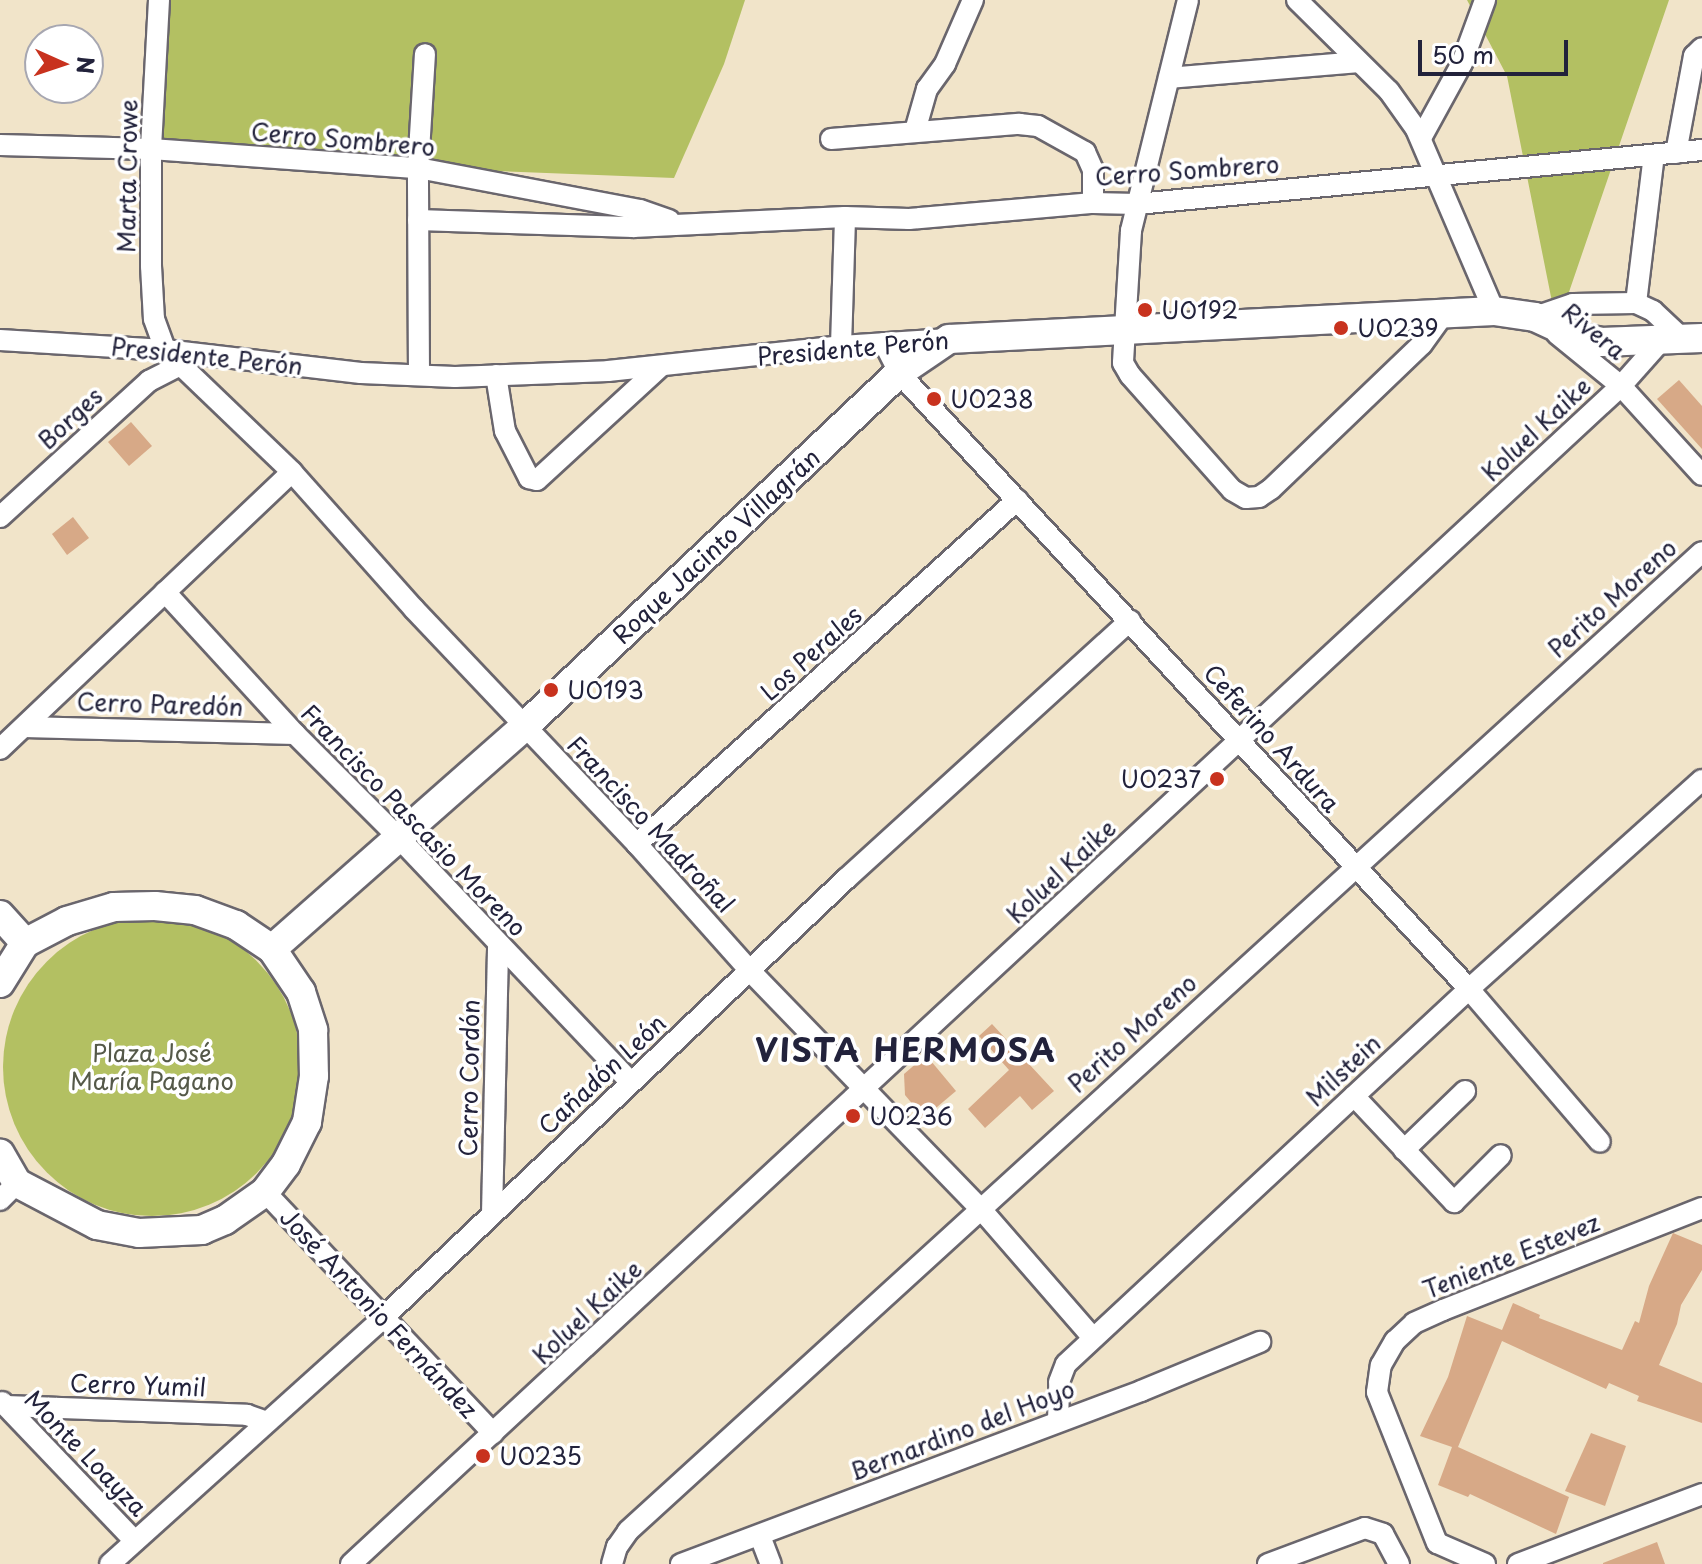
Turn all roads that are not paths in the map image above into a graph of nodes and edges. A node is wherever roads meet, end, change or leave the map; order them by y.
1 (159, 0) edge
2 (973, 0) edge
3 (1188, 0) edge
4 (1297, 0) edge
5 (1485, 0) edge
6 (1702, 48) edge
7 (425, 54) dead end
8 (1358, 62) junction
9 (1169, 78) junction
10 (915, 131) junction
11 (1421, 138) junction
12 (831, 139) dead end
13 (0, 145) edge
14 (151, 149) junction
15 (1702, 150) edge
16 (1676, 153) junction
17 (1654, 155) junction
18 (418, 168) junction
19 (1438, 174) junction
20 (1093, 203) junction
21 (1137, 204) junction
22 (845, 217) junction
23 (418, 220) junction
24 (676, 222) junction
25 (1636, 303) junction
26 (1494, 311) junction
27 (1445, 312) junction
28 (1535, 317) junction
29 (1125, 328) junction
30 (949, 339) junction
31 (0, 340) edge
32 (1682, 340) edge
33 (884, 343) junction
34 (841, 346) junction
35 (173, 357) junction
36 (661, 366) junction
37 (899, 373) junction
38 (419, 375) junction
39 (496, 375) junction
40 (1621, 386) junction
41 (292, 472) junction
42 (1702, 475) edge
43 (1017, 500) junction
44 (0, 517) edge
45 (1702, 552) edge
46 (165, 592) junction
47 (1130, 621) junction
48 (525, 726) junction
49 (24, 727) junction
50 (295, 734) junction
51 (1240, 739) junction
52 (0, 749) edge
53 (1702, 780) edge
54 (399, 838) junction
55 (637, 844) junction
56 (1353, 867) junction
57 (0, 915) edge
58 (25, 943) junction
59 (498, 944) junction
60 (272, 949) junction
61 (751, 972) junction
62 (0, 983) edge
63 (1469, 989) junction
64 (630, 1081) junction
65 (866, 1090) junction
66 (1465, 1091) dead end
67 (1354, 1096) junction
68 (1600, 1142) dead end
69 (1404, 1150) junction
70 (0, 1153) edge
71 (1501, 1155) dead end
72 (8, 1192) edge
73 (265, 1192) junction
74 (980, 1208) junction
75 (1702, 1208) edge
76 (492, 1214) junction
77 (383, 1318) junction
78 (1093, 1338) junction
79 (1260, 1342) dead end
80 (3, 1403) edge
81 (1058, 1420) junction
82 (267, 1422) junction
83 (493, 1433) junction
84 (1702, 1494) edge
85 (760, 1536) junction
86 (135, 1541) junction
87 (1437, 1543) junction
88 (110, 1564) edge
89 (351, 1564) edge
90 (612, 1564) edge
91 (681, 1564) edge
92 (771, 1564) edge
93 (1268, 1564) edge
94 (1399, 1564) edge
95 (1448, 1564) edge
96 (1485, 1564) edge
97 (1518, 1564) edge

1 - 14 street, Marta Crowe
2 - 10 street
3 - 9 street
4 - 8 street
5 - 11 street
6 - 16 street
7 - 18 street
8 - 9 street
8 - 11 street
9 - 21 street
10 - 12 street
10 - 20 street
11 - 19 street
13 - 14 street, Cerro Sombrero
14 - 18 street, Cerro Sombrero
14 - 35 street, Marta Crowe
15 - 16 street, Cerro Sombrero
16 - 17 street, Cerro Sombrero
17 - 19 street, Cerro Sombrero
17 - 25 street
18 - 23 street
18 - 24 street, Cerro Sombrero
19 - 21 street, Cerro Sombrero
19 - 26 street
20 - 21 street, Cerro Sombrero
20 - 22 street, Cerro Sombrero
21 - 29 street
22 - 24 street, Cerro Sombrero
22 - 34 street
23 - 24 street, Cerro Sombrero
23 - 38 street
25 - 28 street
25 - 32 street
26 - 27 street, Presidente Perón
26 - 28 street, Presidente Perón
27 - 29 street, Presidente Perón
27 - 29 street
28 - 32 street, Presidente Perón
28 - 40 street, Rivera
29 - 30 street, Presidente Perón
30 - 33 street, Presidente Perón
30 - 37 street, Roque Jacinto Villagrán
31 - 35 street, Presidente Perón
32 - 40 street, Koluel Kaike
33 - 34 street, Presidente Perón
33 - 37 street, Ceferino Ardura
34 - 36 street, Presidente Perón
35 - 38 street, Presidente Perón
35 - 41 street, Francisco Madroñal
35 - 44 street, Borges
36 - 39 street, Presidente Perón
36 - 39 street
37 - 43 street, Ceferino Ardura
37 - 48 street, Roque Jacinto Villagrán
38 - 39 street, Presidente Perón
40 - 42 street, Rivera
40 - 51 street, Koluel Kaike
41 - 46 street
41 - 48 street, Francisco Madroñal
43 - 47 street, Ceferino Ardura
43 - 55 street, Los Perales
45 - 56 street, Perito Moreno
46 - 49 street
46 - 50 street, Francisco Pascasio Moreno
47 - 51 street, Ceferino Ardura
47 - 61 street, Cañadón León
48 - 54 street, Roque Jacinto Villagrán
48 - 55 street, Francisco Madroñal
49 - 50 street, Cerro Paredón
49 - 52 street
50 - 54 street, Francisco Pascasio Moreno
51 - 56 street, Ceferino Ardura
51 - 65 street, Koluel Kaike
53 - 63 street, Milstein
54 - 59 street, Francisco Pascasio Moreno
54 - 60 street, Roque Jacinto Villagrán
55 - 61 street, Francisco Madroñal
56 - 63 street, Ceferino Ardura
56 - 74 street, Perito Moreno
57 - 58 street
58 - 60 street
58 - 62 street
59 - 64 street, Francisco Pascasio Moreno
59 - 76 street, Cerro Cordón
60 - 73 street
61 - 64 street, Cañadón León
61 - 65 street, Francisco Madroñal
63 - 67 street, Milstein
63 - 68 street, Ceferino Ardura
64 - 76 street, Cañadón León
65 - 74 street, Francisco Madroñal
65 - 83 street, Koluel Kaike
66 - 69 street
67 - 69 street
67 - 78 street, Milstein
69 - 71 street
70 - 72 street
72 - 73 street
73 - 77 street, José Antonio Fernández
74 - 78 street, Francisco Madroñal
74 - 90 street, Perito Moreno
75 - 87 street, Teniente Estevez
76 - 77 street, Cañadón León
77 - 82 street, Cañadón León
77 - 83 street, José Antonio Fernández
78 - 81 street, Milstein
79 - 81 street, Bernardino del Hoyo
80 - 82 street, Cerro Yumil
80 - 86 street, Monte Loayza
81 - 85 street, Bernardino del Hoyo
82 - 86 street, Cañadón León
83 - 89 street, Koluel Kaike
84 - 97 street
85 - 91 street, Bernardino del Hoyo
85 - 92 street
86 - 88 street, Cañadón León
87 - 95 street
87 - 96 street
93 - 94 street

